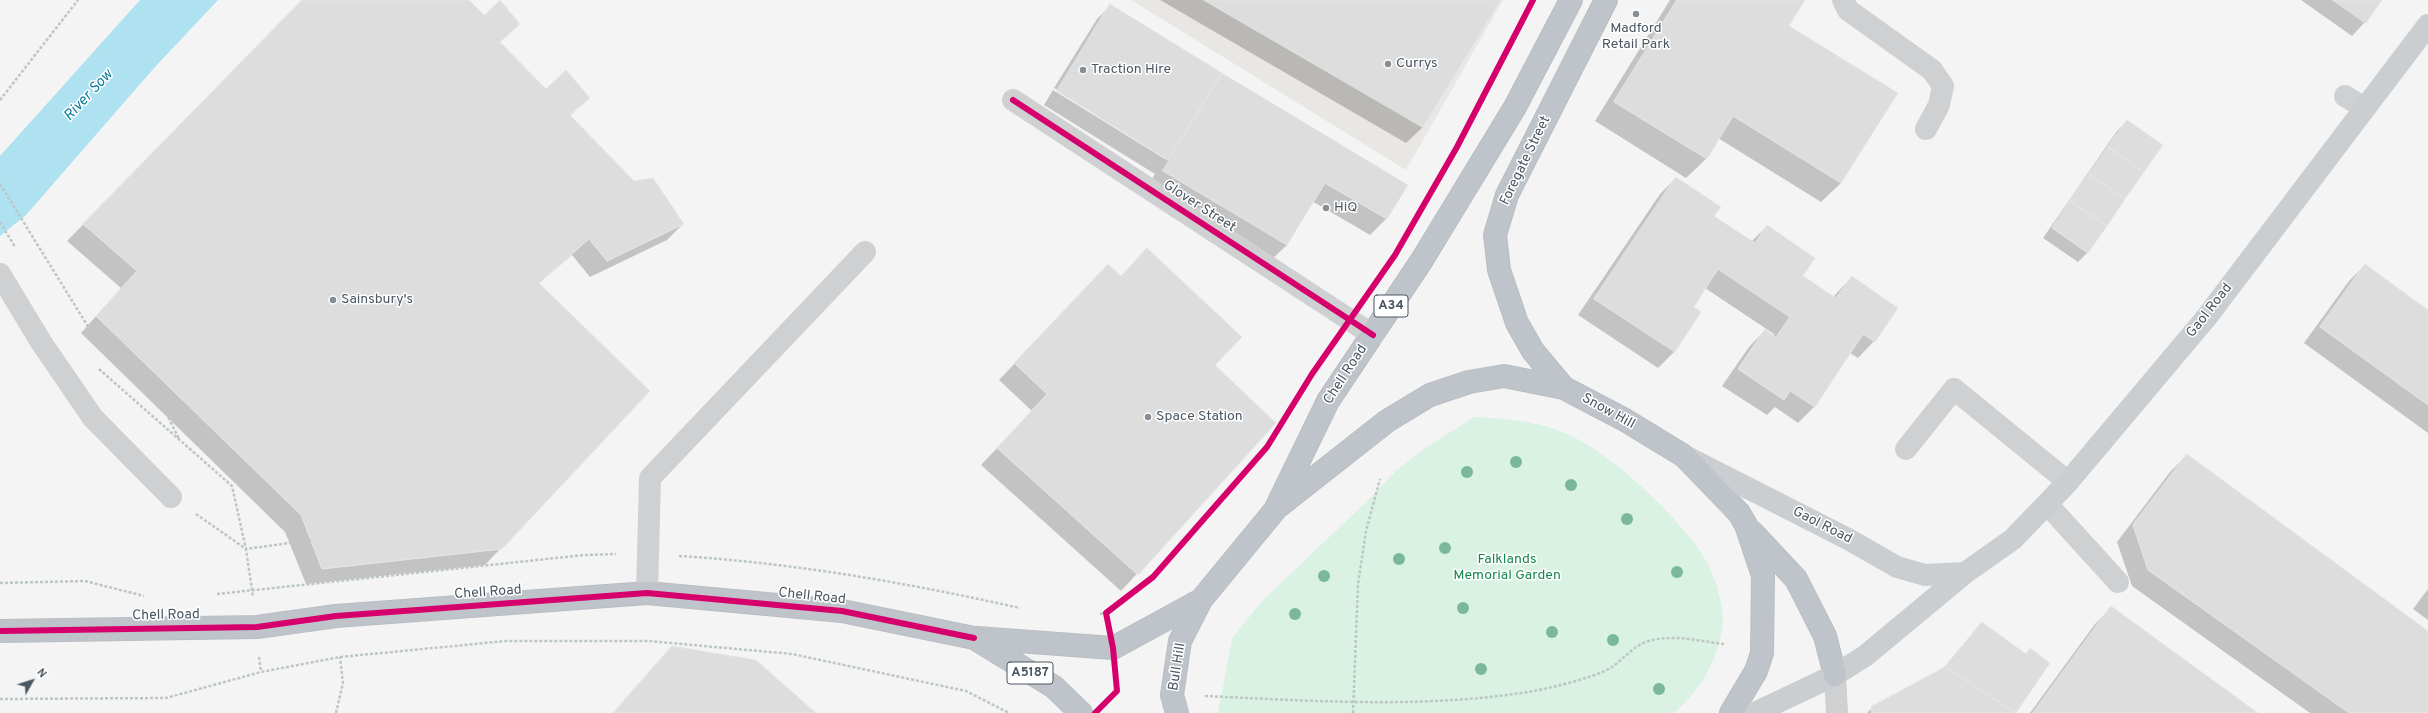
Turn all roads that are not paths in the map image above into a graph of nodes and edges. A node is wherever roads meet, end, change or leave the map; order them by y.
1 (1571, 0) edge
2 (1606, 0) edge
3 (1842, 0) edge
4 (2428, 25) edge
5 (2345, 96) dead end
6 (1013, 100) dead end
7 (2364, 108) junction
8 (1926, 129) dead end
9 (865, 252) dead end
10 (0, 274) edge
11 (1372, 335) junction
12 (1564, 388) junction
13 (1906, 449) dead end
14 (1684, 456) junction
15 (2068, 482) junction
16 (171, 497) road end
17 (2047, 504) junction
18 (1275, 510) junction
19 (1746, 525) junction
20 (1965, 573) junction
21 (2118, 582) dead end
22 (647, 593) junction
23 (1201, 600) junction
24 (0, 631) edge
25 (974, 638) junction
26 (1835, 675) junction
27 (1081, 713) edge
28 (1177, 713) edge
29 (1731, 713) edge
30 (1755, 713) edge
31 (1837, 713) edge

1 - 11 highway, Chell Road / A34
2 - 12 highway, Foregate Street
3 - 8 street
4 - 7 main road, Gaol Road
5 - 7 street
6 - 11 street, Glover Street
7 - 15 main road, Gaol Road
9 - 22 street
10 - 16 street
11 - 18 highway, Chell Road / A34
12 - 14 highway, Snow Hill
12 - 18 highway, Snow Hill
13 - 15 street
14 - 19 highway, Snow Hill
14 - 20 main road, Gaol Road
15 - 17 main road, Gaol Road
17 - 20 main road, Gaol Road
17 - 21 street
18 - 23 highway, Chell Road
19 - 26 highway
19 - 29 highway, Snow Hill
20 - 26 main road, Gaol Road
22 - 24 highway, Chell Road / A5187
22 - 25 highway, Chell Road / A5187
23 - 25 highway, A5187
23 - 28 highway, Bull Hill
25 - 27 highway, Chell Road / A5187
26 - 30 main road, Gaol Road
26 - 31 street

